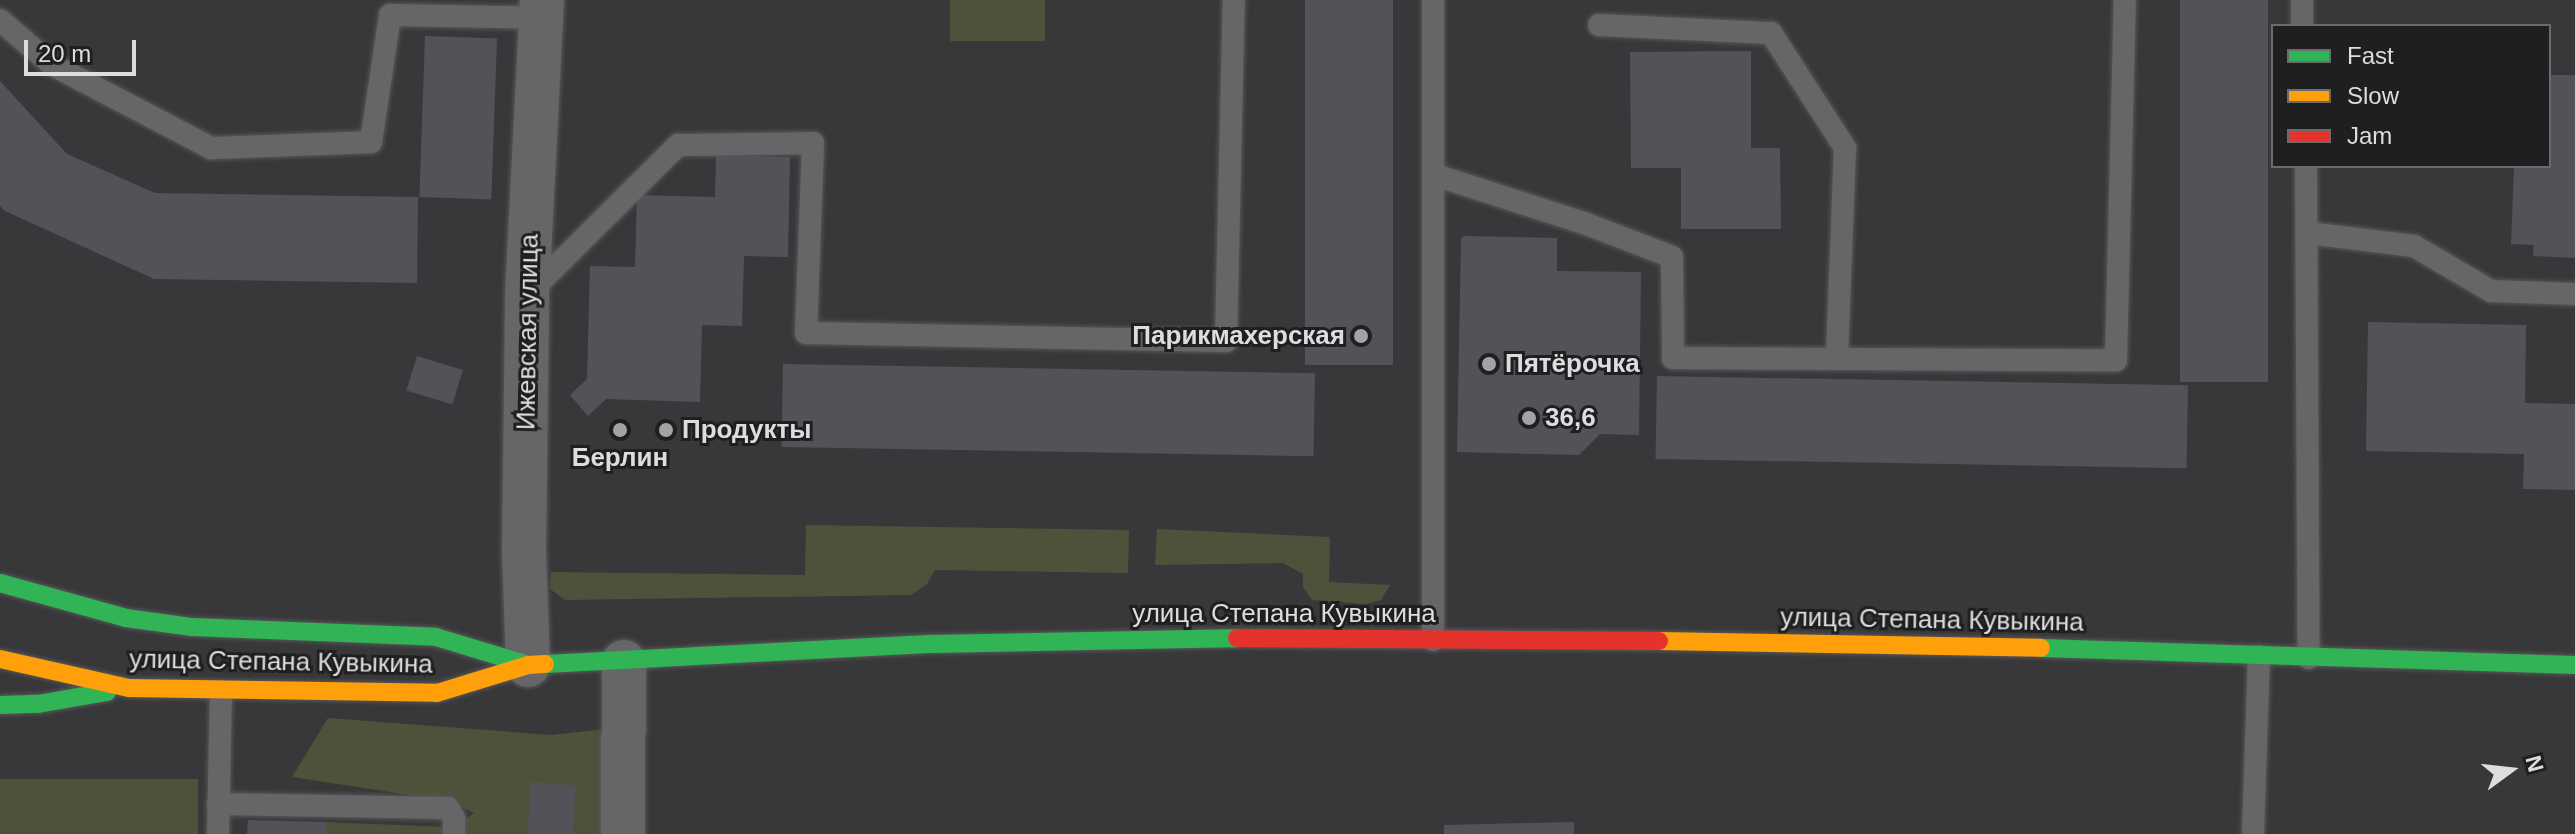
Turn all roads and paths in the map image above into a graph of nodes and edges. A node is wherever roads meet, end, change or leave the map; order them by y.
1 (1234, 0) edge
2 (1433, 0) edge
3 (2125, 0) edge
4 (2302, 0) edge
5 (541, 9) edge
6 (0, 20) edge
7 (2302, 24) edge
8 (1599, 25) dead end
9 (2306, 168) edge
10 (1435, 175) junction
11 (2308, 233) junction
12 (2575, 294) edge
13 (527, 295) junction
14 (1837, 359) junction
15 (0, 583) edge
16 (1433, 640) junction
17 (2259, 656) junction
18 (2309, 658) junction
19 (0, 659) edge
20 (624, 662) junction
21 (528, 665) junction
22 (2575, 665) edge
23 (129, 688) junction
24 (221, 692) junction
25 (0, 705) edge
26 (218, 804) junction
27 (218, 834) edge
28 (454, 834) edge
29 (623, 834) edge
30 (2253, 834) edge

1 - 13 lane
2 - 10 lane
3 - 14 lane
4 - 7 lane
5 - 6 lane
5 - 13 street, Ижевская улица
8 - 14 lane
9 - 11 lane
10 - 14 lane
10 - 16 lane
11 - 12 lane
11 - 18 lane
13 - 21 street, Ижевская улица
15 - 21 main road
16 - 17 main road, улица Степана Кувыкина
16 - 20 main road, улица Степана Кувыкина
17 - 18 main road, улица Степана Кувыкина
17 - 30 lane
18 - 22 main road, улица Степана Кувыкина
19 - 23 main road, улица Степана Кувыкина
20 - 21 main road, улица Степана Кувыкина
20 - 29 street
21 - 24 main road, улица Степана Кувыкина
23 - 24 main road, улица Степана Кувыкина
23 - 25 main road
24 - 26 lane
26 - 27 lane
26 - 28 lane

